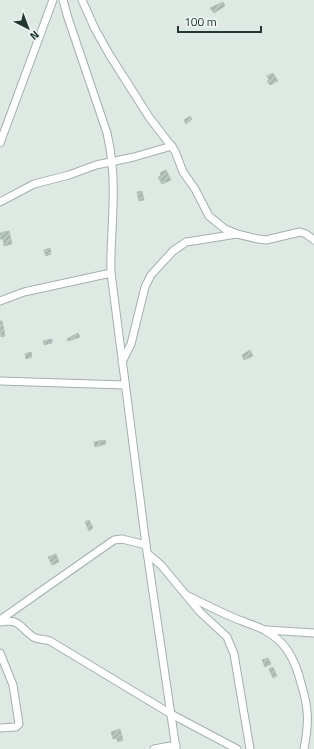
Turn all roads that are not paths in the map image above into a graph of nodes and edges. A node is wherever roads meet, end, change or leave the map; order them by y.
1 (53, 0) edge
2 (63, 0) edge
3 (82, 0) edge
4 (0, 143) edge
5 (172, 146) junction
6 (111, 162) junction
7 (0, 202) edge
8 (237, 234) junction
9 (314, 240) edge
10 (111, 273) junction
11 (0, 301) edge
12 (122, 362) junction
13 (0, 381) edge
14 (125, 385) junction
15 (146, 545) junction
16 (148, 554) junction
17 (185, 594) junction
18 (0, 621) edge
19 (265, 630) junction
20 (314, 634) edge
21 (0, 653) edge
22 (171, 714) junction
23 (0, 728) edge
24 (176, 747) edge
25 (154, 749) edge
26 (237, 749) edge
27 (250, 749) edge
28 (304, 749) edge

1 - 4 street
2 - 6 street
3 - 5 street
5 - 6 street
5 - 8 street
6 - 7 street
6 - 10 street
8 - 9 street
8 - 12 street
10 - 11 street
10 - 12 street
12 - 14 street
13 - 14 street
14 - 15 street
15 - 16 street
15 - 18 street
16 - 17 street
16 - 22 street
17 - 19 street
17 - 27 street
18 - 22 street
19 - 20 street
19 - 28 street
21 - 23 street
22 - 24 street
22 - 26 street
24 - 25 street

